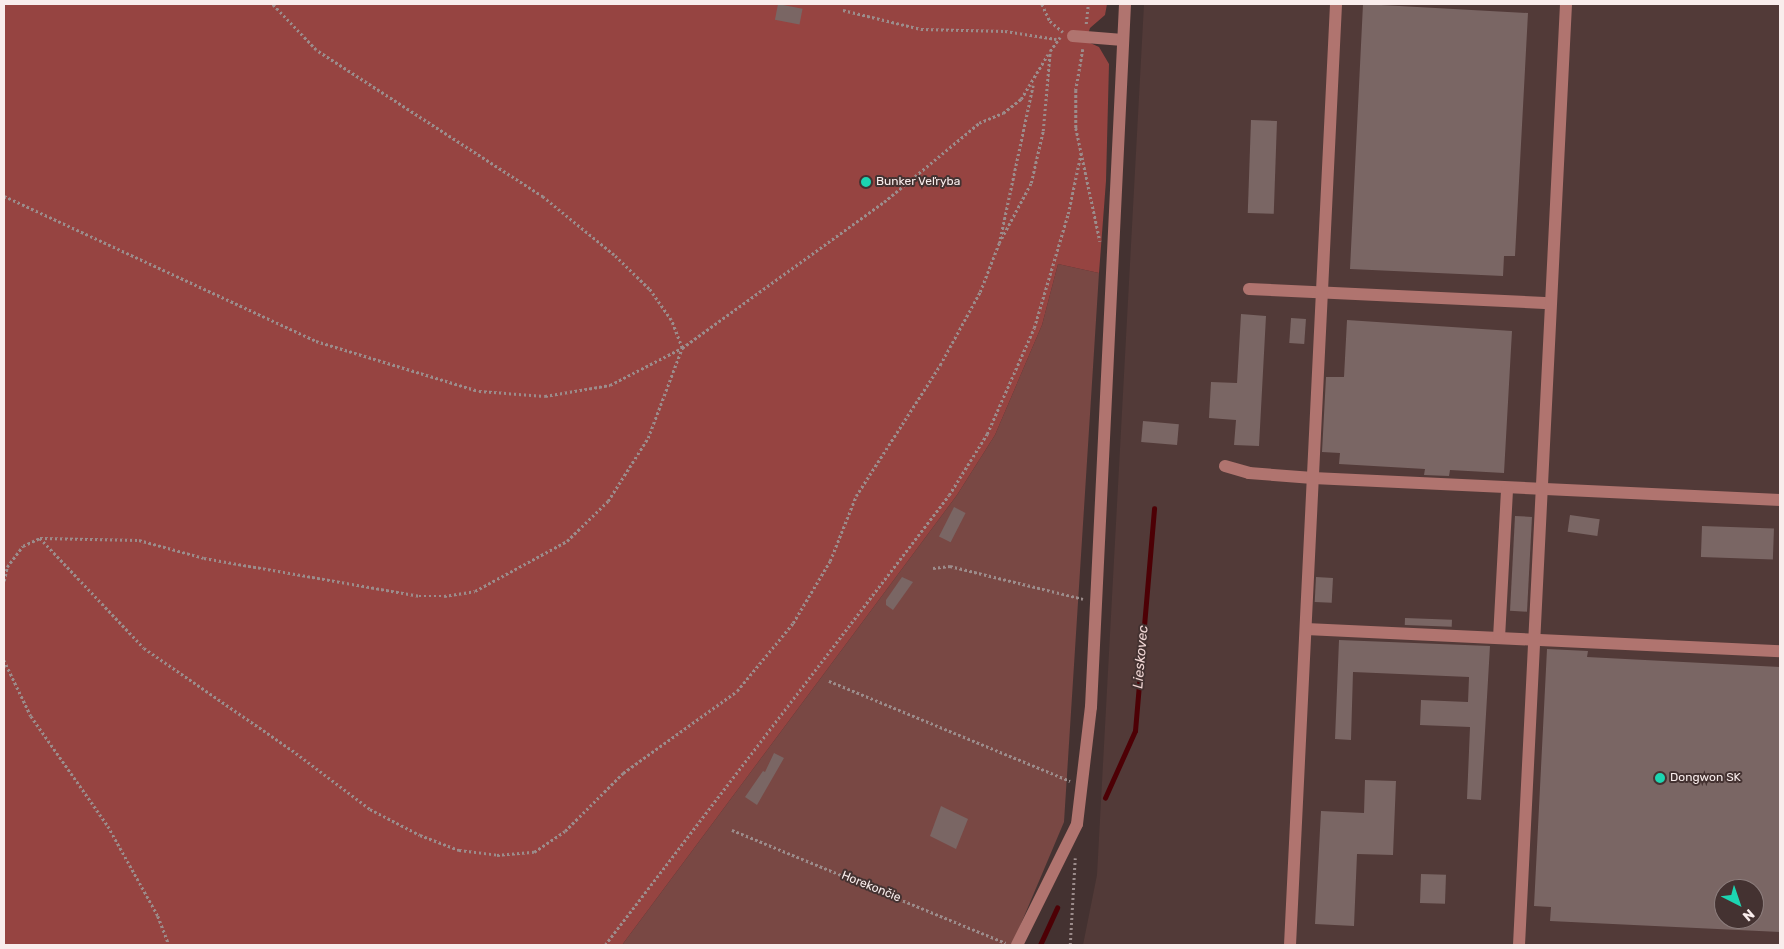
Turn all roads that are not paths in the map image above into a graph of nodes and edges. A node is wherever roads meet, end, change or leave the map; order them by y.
1 (1125, 4) edge
2 (1336, 4) edge
3 (1566, 4) edge
4 (1079, 34) road end
5 (1123, 40) junction
6 (1249, 289) dead end
7 (1322, 292) junction
8 (1550, 304) junction
9 (1225, 466) dead end
10 (1313, 478) junction
11 (1507, 489) junction
12 (1540, 491) junction
13 (1780, 500) edge
14 (1306, 630) junction
15 (1499, 638) junction
16 (1533, 640) junction
17 (1780, 651) edge
18 (1017, 945) edge
19 (1290, 945) edge
20 (1520, 945) edge

1 - 5 lane
2 - 7 lane
3 - 8 lane
4 - 5 lane
5 - 18 lane
6 - 7 lane
7 - 8 lane
7 - 10 lane
8 - 12 lane
9 - 10 lane
10 - 11 lane
10 - 14 lane
11 - 12 lane
11 - 15 lane
12 - 13 lane
12 - 16 lane
14 - 15 lane
14 - 19 lane
15 - 16 lane
16 - 17 lane
16 - 20 lane

